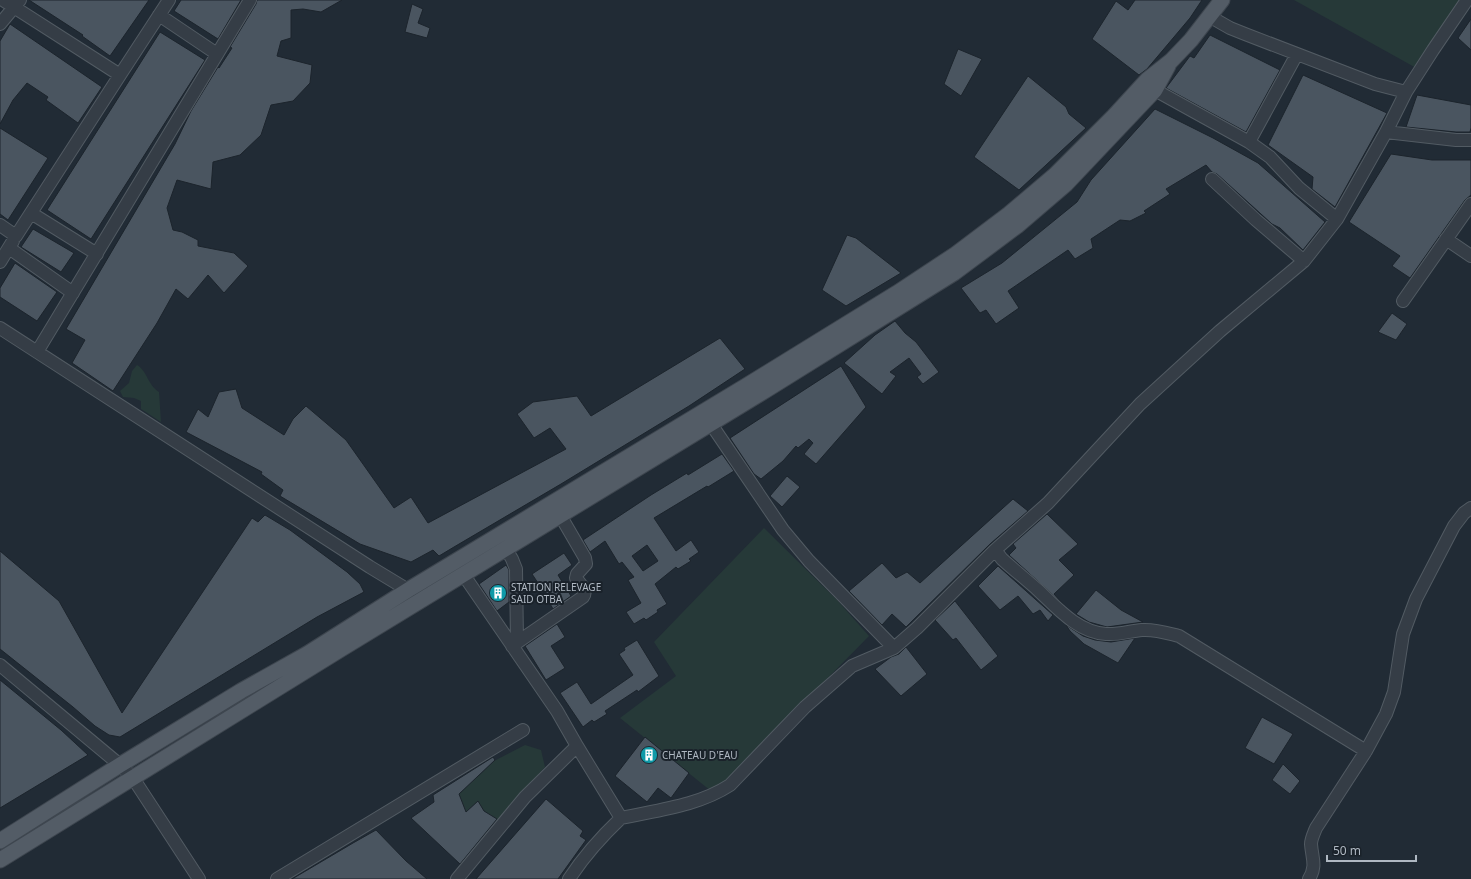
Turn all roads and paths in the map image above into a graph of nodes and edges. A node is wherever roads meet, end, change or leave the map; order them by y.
1 (3, 0) edge
2 (169, 0) edge
3 (250, 0) edge
4 (1222, 0) edge
5 (1467, 0) edge
6 (17, 4) edge
7 (159, 15) junction
8 (1210, 16) junction
9 (0, 24) edge
10 (217, 54) junction
11 (1297, 54) junction
12 (1171, 61) junction
13 (120, 75) junction
14 (1155, 90) junction
15 (1406, 92) junction
16 (1386, 132) junction
17 (1471, 140) edge
18 (1249, 142) junction
19 (1212, 179) dead end
20 (1471, 204) edge
21 (31, 213) junction
22 (1337, 220) junction
23 (0, 225) edge
24 (16, 236) junction
25 (1446, 239) junction
26 (9, 248) junction
27 (97, 254) junction
28 (1471, 256) edge
29 (1304, 260) junction
30 (0, 262) edge
31 (73, 293) junction
32 (1403, 301) dead end
33 (0, 328) edge
34 (37, 352) junction
35 (711, 424) junction
36 (1471, 508) edge
37 (560, 515) junction
38 (506, 548) junction
39 (995, 550) junction
40 (463, 574) junction
41 (408, 590) junction
42 (514, 644) junction
43 (894, 648) junction
44 (0, 665) edge
45 (523, 730) dead end
46 (577, 746) junction
47 (1366, 751) junction
48 (120, 765) junction
49 (133, 778) junction
50 (621, 818) junction
51 (0, 842) edge
52 (0, 860) edge
53 (200, 879) edge
54 (278, 879) edge
55 (457, 879) edge
56 (568, 879) edge
57 (1309, 879) edge

1 - 6 street
2 - 7 street
3 - 10 street
4 - 8 main road
5 - 15 street
6 - 9 street
6 - 13 street
7 - 10 street
7 - 13 street
8 - 11 street
8 - 12 main road
10 - 27 street
11 - 15 street
11 - 18 street
12 - 14 main road
12 - 41 main road
13 - 21 street
14 - 18 street
14 - 35 main road
15 - 16 street
16 - 17 street
16 - 22 street
18 - 22 street
19 - 29 street
20 - 25 street
21 - 24 street
21 - 27 street
22 - 29 street
23 - 24 street
24 - 26 street
25 - 28 street
25 - 32 street
26 - 30 street
26 - 31 street
27 - 31 street
29 - 39 street
31 - 34 street
33 - 34 street
34 - 41 street
35 - 37 main road
35 - 43 street
36 - 47 street
37 - 38 main road
37 - 42 street
38 - 40 main road
38 - 42 street
39 - 43 street
39 - 47 street
40 - 42 street
40 - 49 main road
41 - 48 main road
42 - 46 street
43 - 50 street
44 - 48 street
45 - 54 street
46 - 50 street
46 - 55 street
47 - 57 street
48 - 49 street
48 - 51 main road
49 - 52 main road
49 - 53 street
50 - 56 street

